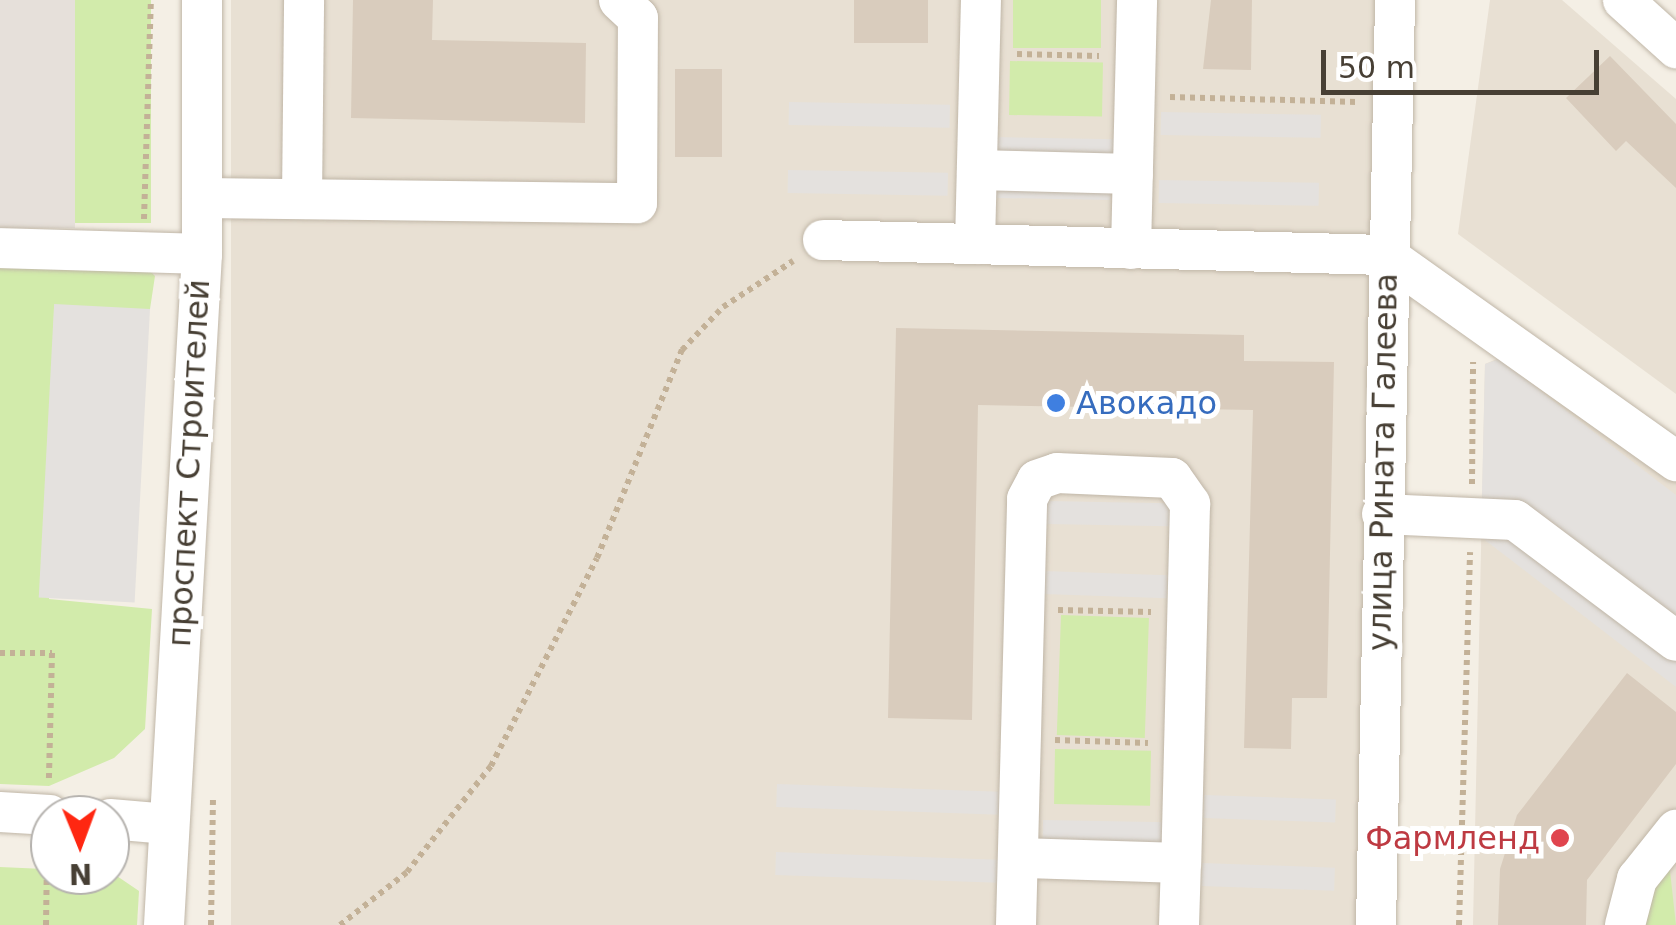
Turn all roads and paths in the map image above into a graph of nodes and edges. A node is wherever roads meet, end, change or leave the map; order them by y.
1 (151, 0) edge
2 (202, 0) edge
3 (304, 0) edge
4 (620, 0) edge
5 (981, 0) edge
6 (1137, 0) edge
7 (1394, 0) edge
8 (1622, 0) edge
9 (1676, 48) edge
10 (980, 53) junction
11 (1135, 77) junction
12 (1358, 102) dead end
13 (977, 170) junction
14 (1132, 174) junction
15 (202, 198) junction
16 (302, 200) junction
17 (823, 240) joint
18 (974, 244) junction
19 (0, 248) edge
20 (1131, 248) junction
21 (145, 252) junction
22 (202, 254) junction
23 (1386, 255) junction
24 (1459, 302) junction
25 (1676, 462) edge
26 (1382, 514) junction
27 (1471, 516) junction
28 (1024, 609) junction
29 (1187, 613) junction
30 (1676, 641) edge
31 (0, 652) edge
32 (1020, 740) junction
33 (1184, 744) junction
34 (49, 795) edge
35 (0, 812) edge
36 (30, 814) edge
37 (130, 821) edge
38 (168, 824) junction
39 (1676, 830) edge
40 (1018, 858) junction
41 (1180, 862) junction
42 (47, 895) edge
43 (46, 925) edge
44 (164, 925) edge
45 (340, 925) edge
46 (1016, 925) edge
47 (1179, 925) edge
48 (1376, 925) edge
49 (1459, 925) edge
50 (1625, 925) edge

1 - 21 path
2 - 15 street, проспект Строителей
3 - 16 street
4 - 16 street
5 - 10 street
6 - 11 street
7 - 23 street, улица Рината Галеева
8 - 9 street
10 - 11 path
10 - 13 street
11 - 12 path
11 - 14 street
13 - 14 street
13 - 18 street
14 - 20 street
15 - 16 street
15 - 22 street, проспект Строителей
17 - 18 street
17 - 45 path
18 - 20 street
19 - 21 street
20 - 23 street
21 - 22 street
22 - 38 street, проспект Строителей
23 - 24 street
23 - 26 street, улица Рината Галеева
24 - 25 street
24 - 27 path
26 - 27 street
26 - 48 street, улица Рината Галеева
27 - 30 street
27 - 49 path
28 - 29 path
28 - 29 street
28 - 32 street
29 - 33 street
31 - 34 path
32 - 33 path
32 - 40 street
33 - 41 street
35 - 36 street
37 - 38 street
38 - 44 street, проспект Строителей
39 - 50 street
40 - 41 street
40 - 46 street
41 - 47 street
42 - 43 path

